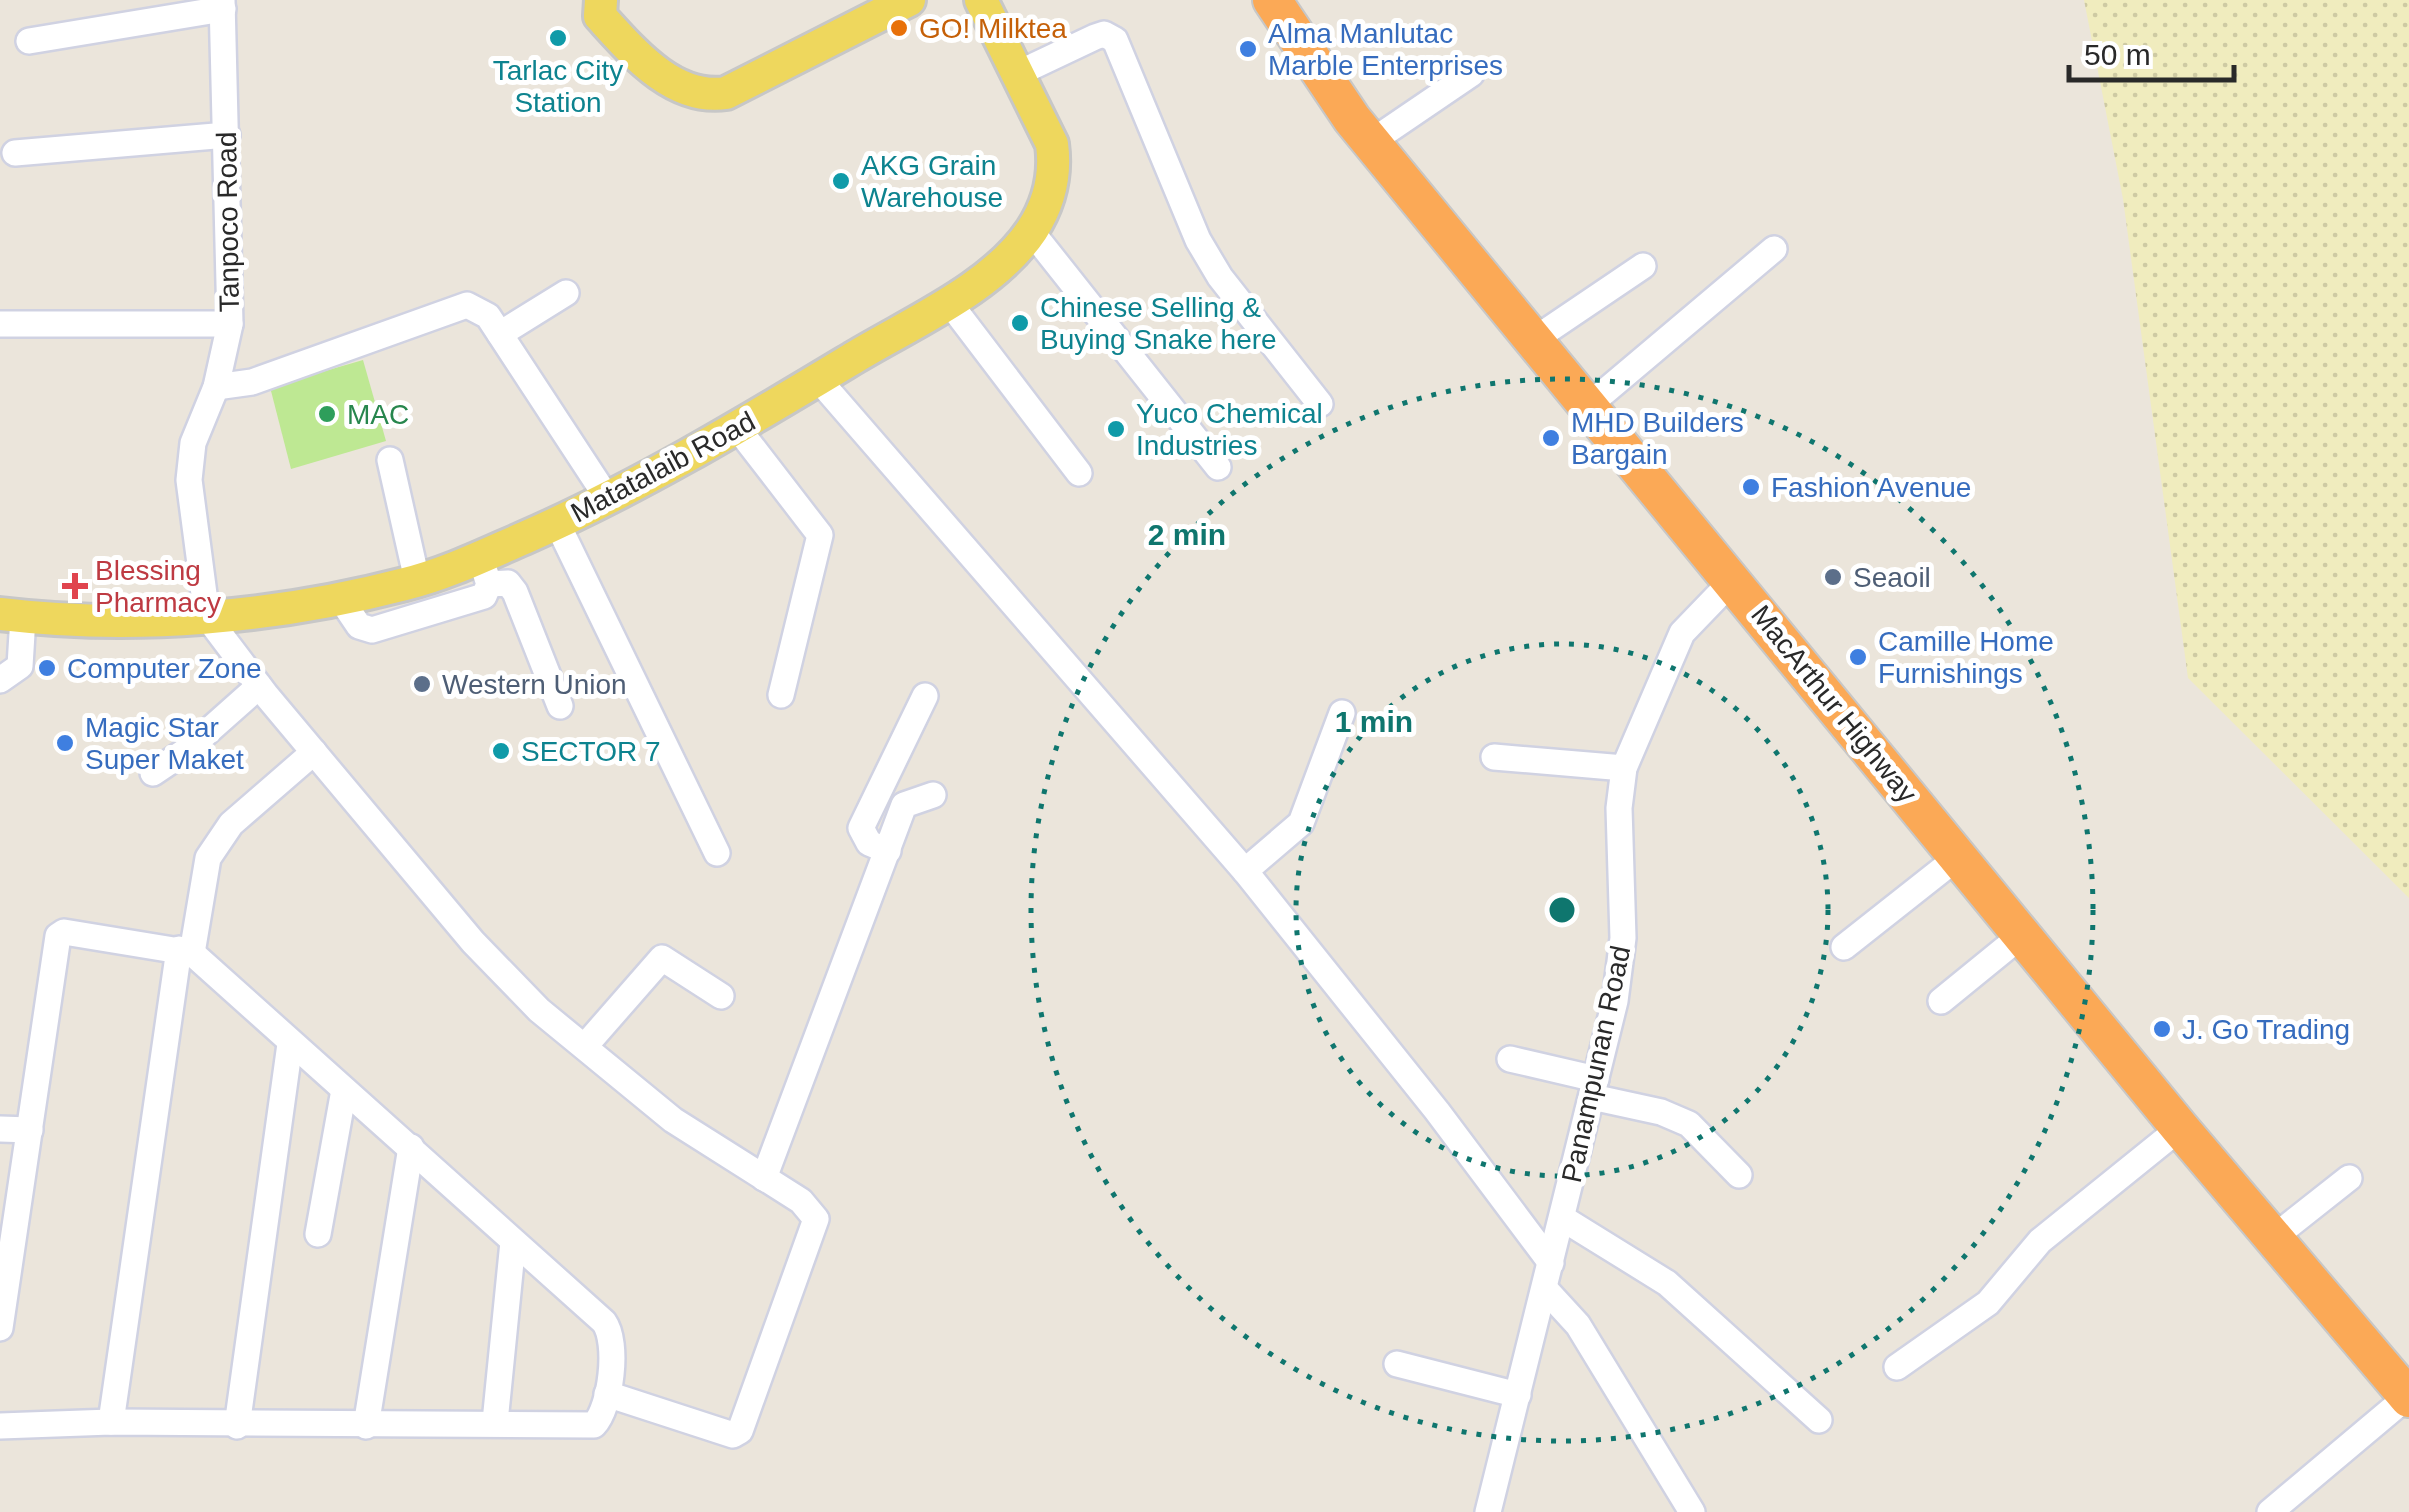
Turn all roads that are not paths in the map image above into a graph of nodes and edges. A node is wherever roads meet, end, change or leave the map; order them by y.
1 (909, 0) edge
2 (981, 0) edge
3 (1272, 0) edge
4 (222, 4) edge
5 (595, 5) edge
6 (29, 41) dead end
7 (1019, 73) junction
8 (1471, 74) dead end
9 (227, 135) junction
10 (1371, 142) junction
11 (15, 153) dead end
12 (1031, 231) junction
13 (1774, 250) dead end
14 (1643, 266) dead end
15 (566, 293) dead end
16 (948, 301) junction
17 (0, 324) edge
18 (230, 324) junction
19 (500, 334) junction
20 (1535, 339) junction
21 (818, 380) junction
22 (216, 387) junction
23 (1320, 404) dead end
24 (1589, 404) junction
25 (739, 430) junction
26 (390, 460) dead end
27 (1218, 468) dead end
28 (1079, 474) dead end
29 (608, 499) junction
30 (557, 523) junction
31 (484, 571) junction
32 (1734, 579) junction
33 (417, 580) junction
34 (340, 598) junction
35 (11, 615) edge
36 (207, 617) junction
37 (0, 680) edge
38 (259, 686) junction
39 (781, 695) dead end
40 (924, 696) dead end
41 (560, 706) dead end
42 (1342, 713) dead end
43 (314, 752) junction
44 (1494, 757) dead end
45 (1624, 768) junction
46 (153, 773) dead end
47 (933, 795) dead end
48 (888, 851) junction
49 (716, 853) dead end
50 (1958, 858) junction
51 (1245, 871) junction
52 (2022, 936) junction
53 (1844, 947) dead end
54 (186, 951) junction
55 (720, 996) dead end
56 (1941, 1002) dead end
57 (290, 1044) junction
58 (585, 1046) junction
59 (1510, 1059) dead end
60 (1594, 1088) junction
61 (344, 1090) junction
62 (2180, 1128) junction
63 (0, 1129) edge
64 (30, 1130) junction
65 (411, 1147) junction
66 (1739, 1176) dead end
67 (764, 1178) junction
68 (2350, 1178) dead end
69 (1562, 1218) junction
70 (8, 1232) edge
71 (318, 1234) dead end
72 (2273, 1238) junction
73 (512, 1242) junction
74 (1548, 1276) junction
75 (0, 1328) edge
76 (1397, 1364) dead end
77 (1897, 1366) dead end
78 (607, 1394) junction
79 (1518, 1396) junction
80 (2408, 1397) edge
81 (1819, 1420) dead end
82 (110, 1422) junction
83 (494, 1422) junction
84 (0, 1426) edge
85 (237, 1426) junction
86 (366, 1426) junction
87 (1488, 1512) edge
88 (1692, 1512) edge
89 (2270, 1512) edge

1 - 5 main road
2 - 7 main road, Matatalaib Road
3 - 10 highway, MacArthur Highway
4 - 6 street
4 - 9 street, Tanpoco Road
7 - 12 main road, Matatalaib Road
7 - 23 street
8 - 10 street
9 - 11 street
9 - 18 street, Tanpoco Road
10 - 20 highway, MacArthur Highway
12 - 16 main road, Matatalaib Road
12 - 27 street
13 - 24 street
14 - 20 street
15 - 19 street
16 - 21 main road, Matatalaib Road
16 - 28 street
17 - 18 street
18 - 22 street, Tanpoco Road
19 - 22 street
19 - 29 street
20 - 24 highway, MacArthur Highway
21 - 25 main road, Matatalaib Road
21 - 51 street
22 - 36 street, Tanpoco Road
24 - 32 highway, MacArthur Highway
25 - 29 main road, Matatalaib Road
25 - 39 street
26 - 33 street
29 - 30 main road, Matatalaib Road
30 - 31 main road, Matatalaib Road
30 - 49 street
31 - 33 main road, Matatalaib Road
31 - 34 street
31 - 41 street
32 - 45 street, Panampunan Road
32 - 50 highway, MacArthur Highway
33 - 34 main road, Matatalaib Road
34 - 36 main road, Matatalaib Road
35 - 36 main road, Matatalaib Road
35 - 37 street
36 - 38 street
38 - 43 street
38 - 46 street
40 - 48 street
42 - 51 street
43 - 54 street
43 - 58 street
44 - 45 street
45 - 60 street, Panampunan Road
47 - 48 street
48 - 67 street
50 - 52 highway, MacArthur Highway
50 - 53 street
51 - 74 street
52 - 56 street
52 - 62 highway, MacArthur Highway
54 - 57 street
54 - 64 street
54 - 82 street
55 - 58 street
57 - 61 street
57 - 85 street
58 - 67 street
59 - 60 street
60 - 66 street
60 - 69 street, Panampunan Road
61 - 65 street
61 - 71 street
62 - 72 highway, MacArthur Highway
62 - 77 street
63 - 64 street
64 - 70 street
65 - 73 street
65 - 86 street
67 - 78 street
68 - 72 street
69 - 74 street, Panampunan Road
69 - 81 street
70 - 75 street
72 - 80 highway, MacArthur Highway
73 - 78 street
73 - 83 street
74 - 79 street, Panampunan Road
74 - 88 street
76 - 79 street
78 - 83 street
79 - 87 street, Panampunan Road
80 - 89 street
82 - 84 street
82 - 85 street
83 - 86 street
85 - 86 street

